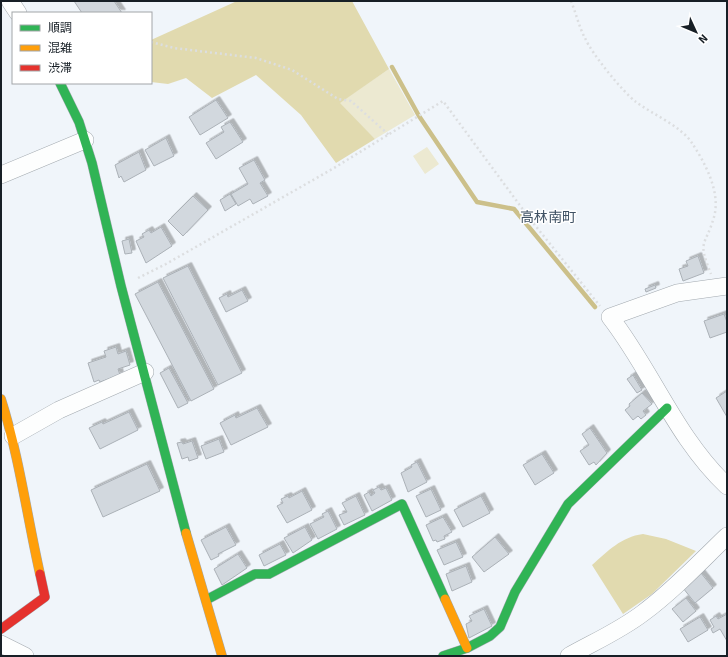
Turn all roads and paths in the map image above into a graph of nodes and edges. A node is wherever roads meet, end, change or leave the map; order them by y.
1 (10, 1) edge
2 (571, 1) edge
3 (17, 12) edge
4 (152, 42) edge
5 (60, 84) edge
6 (389, 135) junction
7 (85, 140) junction
8 (1, 175) edge
9 (121, 286) junction
10 (722, 287) edge
11 (610, 317) junction
12 (145, 372) junction
13 (1, 399) edge
14 (667, 408) junction
15 (13, 436) junction
16 (727, 486) edge
17 (727, 536) edge
18 (206, 600) junction
19 (1, 630) edge
20 (1, 644) edge
21 (467, 648) junction
22 (25, 656) edge
23 (222, 656) edge
24 (443, 656) edge
25 (569, 656) edge

1 - 3 street
2 - 10 path
4 - 6 path
5 - 7 street
6 - 9 path
6 - 11 path
7 - 8 street
7 - 9 street
9 - 12 street
10 - 11 street
11 - 14 street
12 - 15 street
12 - 18 street
13 - 15 street
14 - 16 street
14 - 21 street
15 - 19 street
17 - 25 street
18 - 21 street
18 - 23 street
20 - 22 street
21 - 24 street

